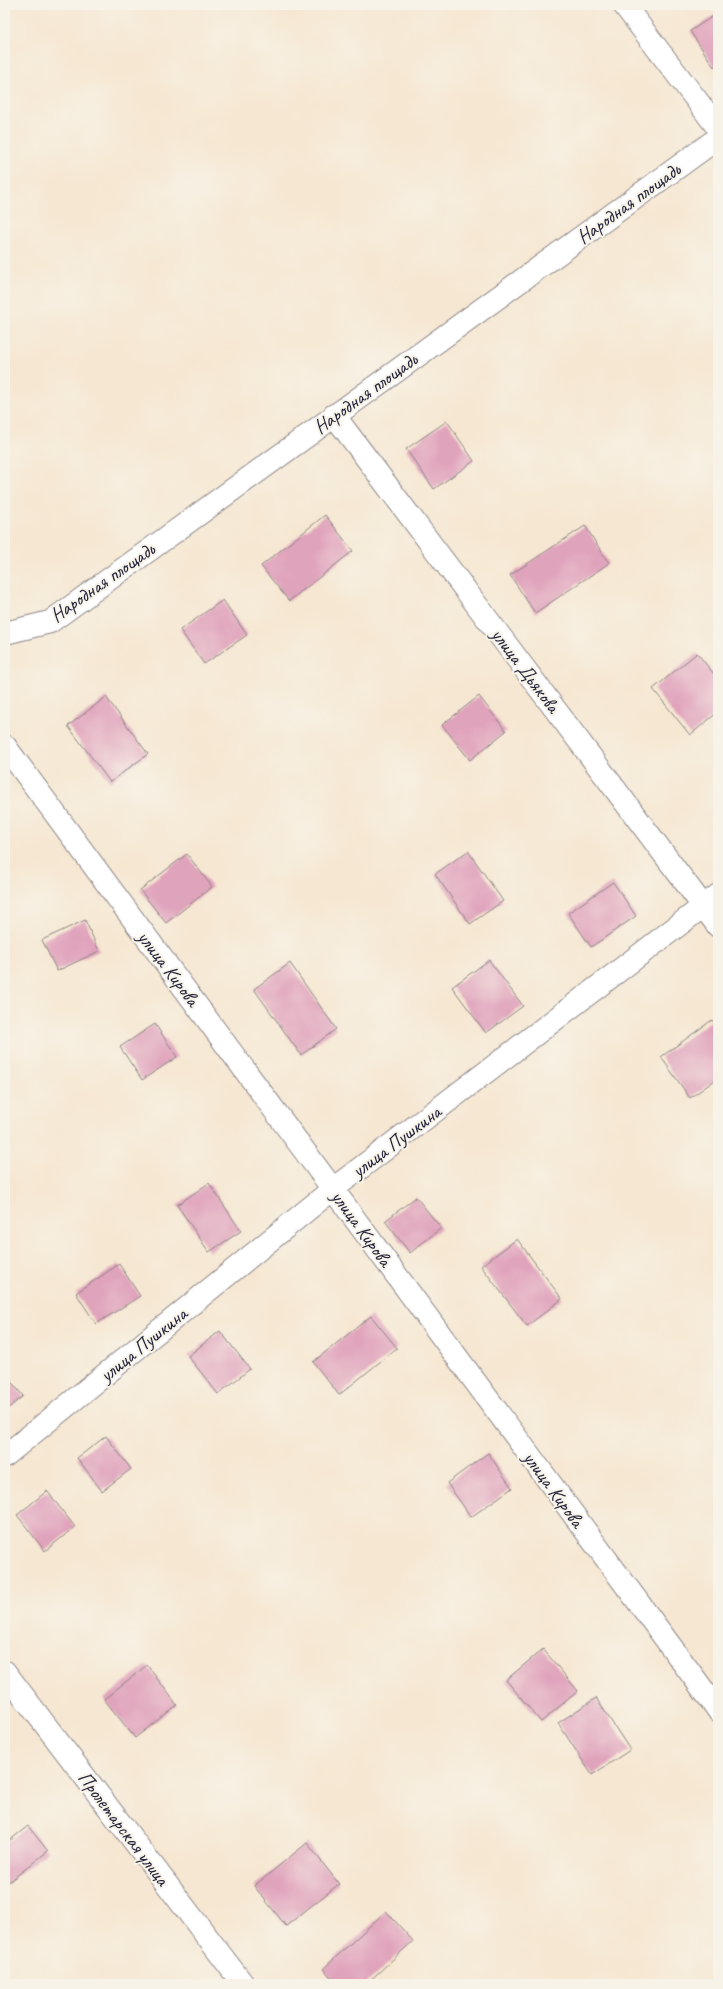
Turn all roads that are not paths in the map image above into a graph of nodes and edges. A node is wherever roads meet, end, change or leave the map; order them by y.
1 (624, 5) edge
2 (718, 128) edge
3 (718, 138) edge
4 (334, 415) junction
5 (5, 633) edge
6 (5, 746) edge
7 (711, 900) edge
8 (718, 926) edge
9 (333, 1189) junction
10 (5, 1456) edge
11 (5, 1672) edge
12 (718, 1710) edge
13 (243, 1984) edge

1 - 2 street
3 - 4 street, Народная площадь
4 - 5 street, Народная площадь
4 - 7 street, улица Дьякова
6 - 9 street, улица Кирова
7 - 8 street, улица Дьякова
7 - 9 street, улица Пушкина
9 - 10 street, улица Пушкина
9 - 12 street, улица Кирова
11 - 13 street, Пролетарская улица

